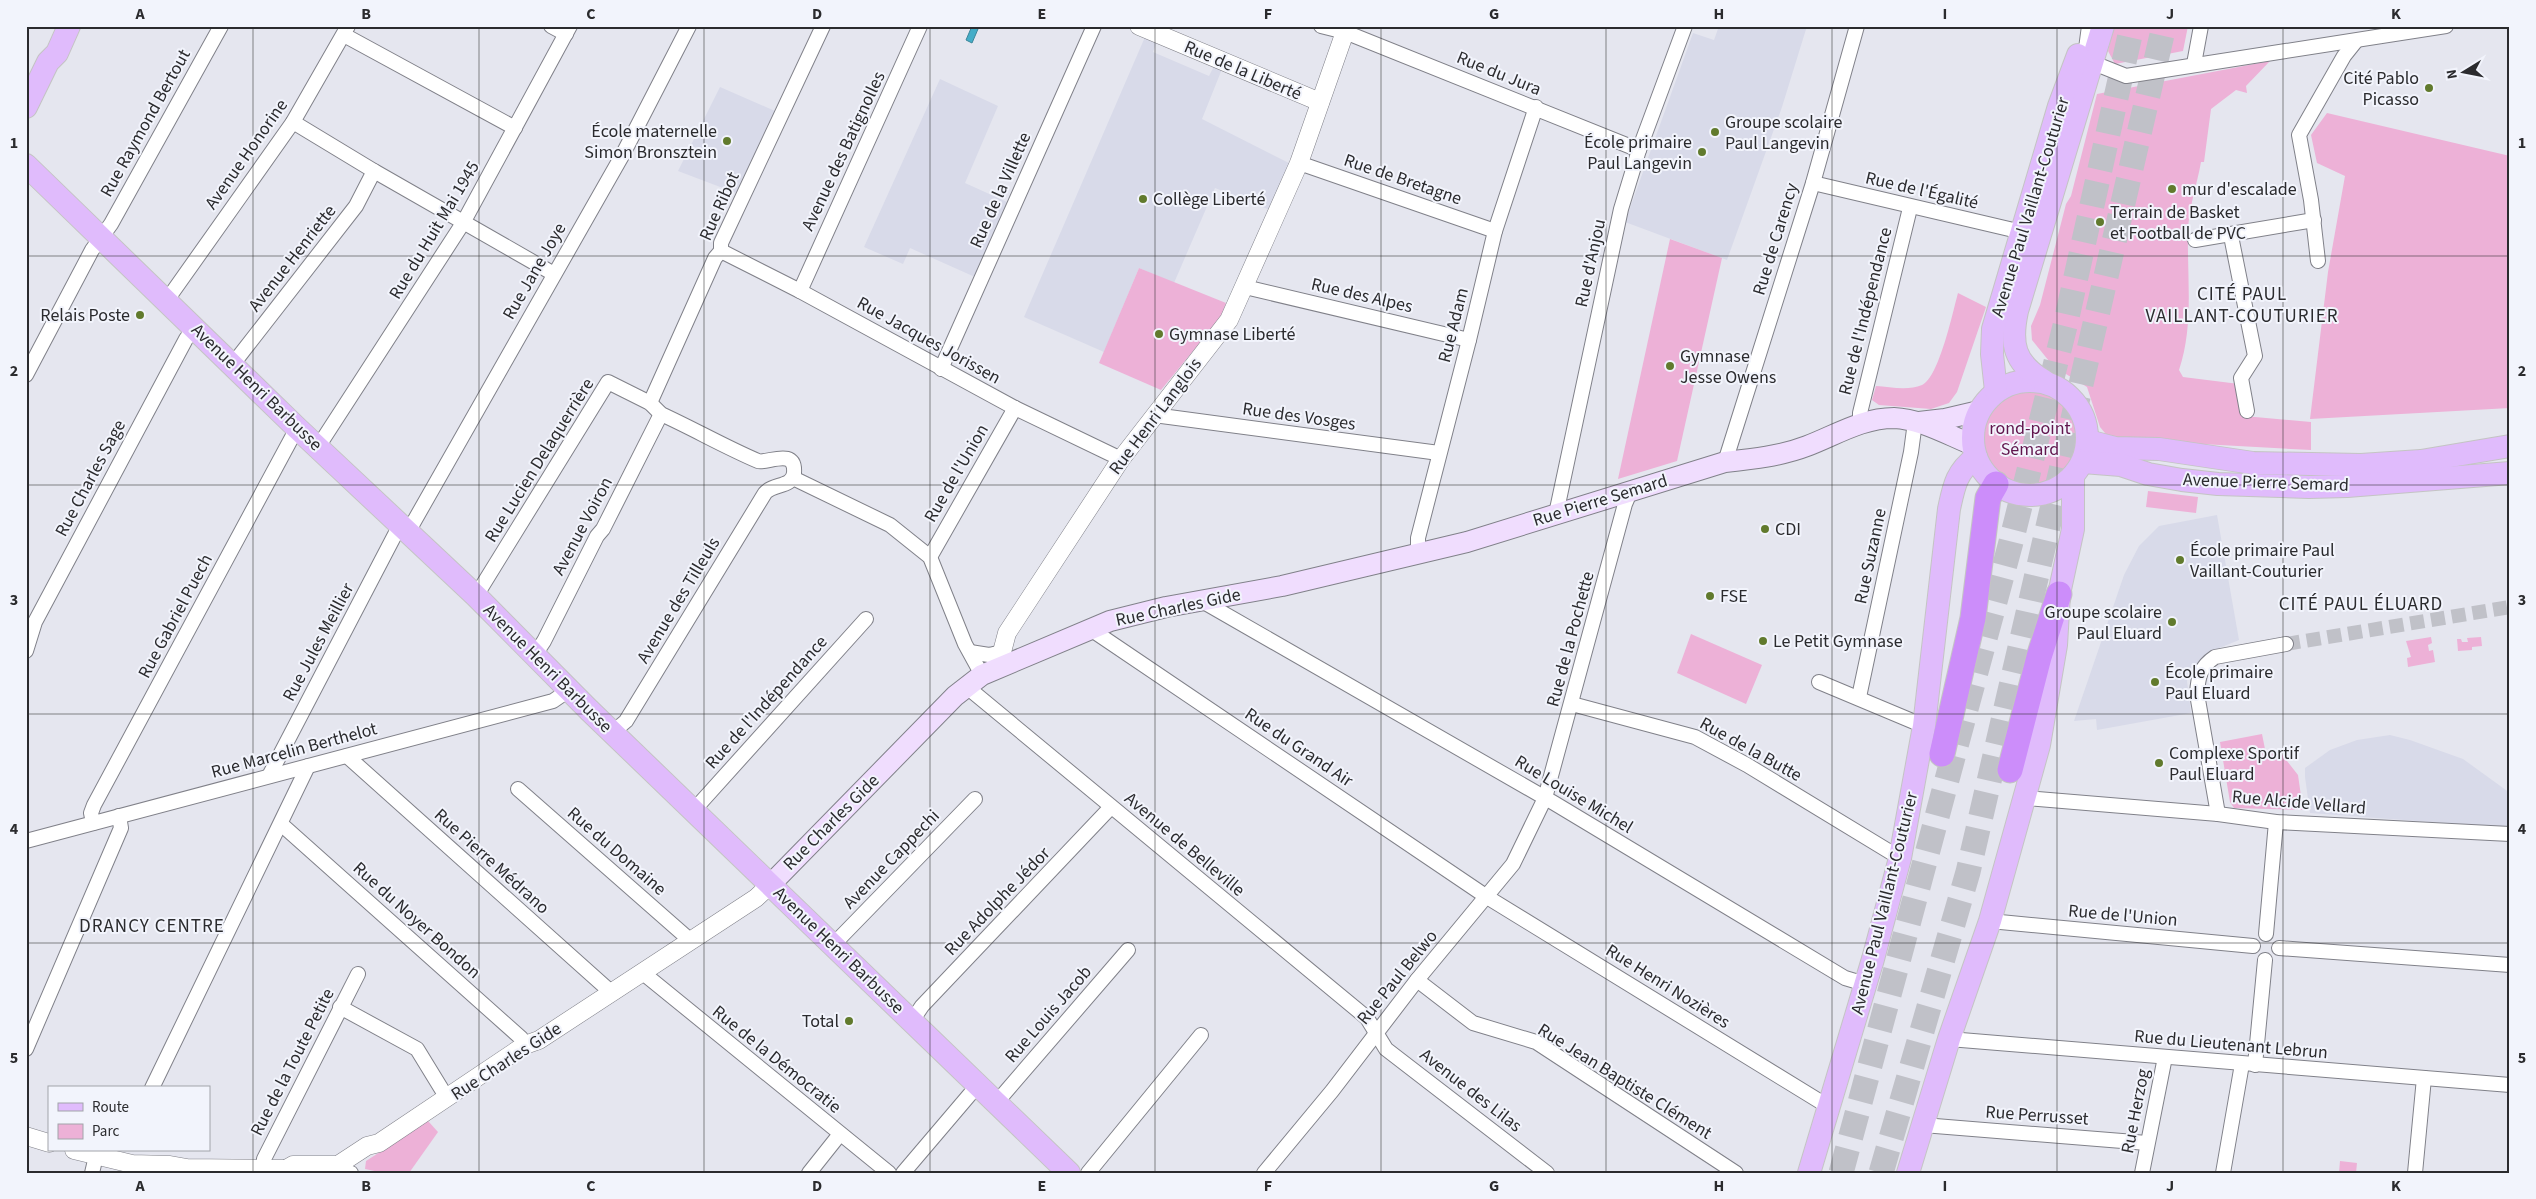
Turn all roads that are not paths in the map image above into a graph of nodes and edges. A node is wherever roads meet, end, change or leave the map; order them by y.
1 (58, 26) edge
2 (69, 26) edge
3 (221, 26) edge
4 (552, 26) edge
5 (689, 26) edge
6 (823, 26) edge
7 (920, 26) edge
8 (1094, 26) edge
9 (1139, 26) edge
10 (1321, 26) edge
11 (1685, 26) edge
12 (1857, 26) edge
13 (2088, 26) edge
14 (2103, 26) edge
15 (2202, 26) edge
16 (2446, 26) edge
17 (1346, 29) edge
18 (346, 30) edge
19 (568, 30) edge
20 (2356, 41) junction
21 (48, 62) junction
22 (2091, 62) junction
23 (2194, 64) junction
24 (1320, 102) junction
25 (26, 107) edge
26 (1536, 107) junction
27 (293, 122) junction
28 (515, 128) junction
29 (1639, 150) junction
30 (1300, 163) junction
31 (26, 165) edge
32 (374, 171) junction
33 (1813, 183) junction
34 (1910, 208) junction
35 (2314, 220) junction
36 (463, 223) junction
37 (1494, 232) junction
38 (2022, 232) junction
39 (2232, 236) junction
40 (102, 237) junction
41 (2196, 240) dead end
42 (721, 251) junction
43 (2318, 261) dead end
44 (554, 274) junction
45 (1245, 287) junction
46 (800, 291) junction
47 (167, 300) junction
48 (195, 327) junction
49 (1470, 340) junction
50 (233, 364) junction
51 (941, 368) junction
52 (26, 375) edge
53 (2044, 381) junction
54 (1996, 391) junction
55 (650, 402) junction
56 (1015, 408) junction
57 (1979, 411) junction
58 (2247, 411) dead end
59 (662, 414) junction
60 (1154, 415) junction
61 (1915, 422) junction
62 (1860, 423) junction
63 (297, 428) junction
64 (2510, 446) edge
65 (318, 447) junction
66 (1974, 451) junction
67 (1439, 454) junction
68 (1121, 459) junction
69 (2082, 460) junction
70 (1725, 462) junction
71 (2510, 473) edge
72 (792, 478) junction
73 (1996, 484) junction
74 (1631, 490) junction
75 (1556, 514) junction
76 (404, 529) junction
77 (1418, 553) junction
78 (930, 557) junction
79 (1282, 586) joint
80 (2059, 594) junction
81 (476, 596) junction
82 (1202, 602) junction
83 (866, 618) dead end
84 (1088, 628) junction
85 (2286, 644) tunnel mouth
86 (26, 650) edge
87 (970, 652) junction
88 (534, 656) junction
89 (1004, 658) junction
90 (975, 681) junction
91 (1819, 682) dead end
92 (569, 690) junction
93 (1859, 697) junction
94 (1572, 704) junction
95 (1924, 726) junction
96 (613, 732) junction
97 (1942, 754) dead end
98 (346, 756) junction
99 (308, 766) junction
100 (2010, 770) dead end
101 (269, 776) junction
102 (518, 789) dead end
103 (1545, 798) junction
104 (2026, 798) junction
105 (975, 799) dead end
106 (1111, 807) junction
107 (694, 810) junction
108 (2218, 814) junction
109 (119, 816) junction
110 (2276, 822) junction
111 (93, 823) junction
112 (281, 824) junction
113 (2510, 834) edge
114 (26, 841) edge
115 (1900, 858) junction
116 (770, 884) junction
117 (1487, 897) junction
118 (1990, 921) junction
119 (2266, 934) junction
120 (690, 941) junction
121 (834, 944) junction
122 (2253, 946) junction
123 (2278, 948) junction
124 (1128, 950) dead end
125 (2265, 960) junction
126 (2510, 965) edge
127 (643, 973) junction
128 (358, 974) dead end
129 (1417, 980) junction
130 (1865, 984) junction
131 (612, 993) junction
132 (340, 1007) junction
133 (912, 1021) junction
134 (32, 1022) edge
135 (1376, 1033) junction
136 (1201, 1035) dead end
137 (1949, 1039) junction
138 (525, 1045) junction
139 (26, 1049) edge
140 (2165, 1057) junction
141 (2249, 1065) junction
142 (2424, 1078) junction
143 (2510, 1085) edge
144 (153, 1086) edge
145 (977, 1086) junction
146 (448, 1098) junction
147 (996, 1104) junction
148 (1828, 1107) junction
149 (1923, 1125) junction
150 (840, 1134) junction
151 (26, 1136) edge
152 (48, 1143) edge
153 (2147, 1143) junction
154 (77, 1152) edge
155 (119, 1155) edge
156 (94, 1165) edge
157 (263, 1169) junction
158 (286, 1169) junction
159 (343, 1170) edge
160 (241, 1171) edge
161 (313, 1173) edge
162 (809, 1173) edge
163 (889, 1173) edge
164 (903, 1173) edge
165 (1070, 1173) edge
166 (1088, 1173) edge
167 (1264, 1173) edge
168 (1547, 1173) edge
169 (1736, 1173) edge
170 (1810, 1173) edge
171 (1908, 1173) edge
172 (2142, 1173) edge
173 (2223, 1173) edge
174 (2415, 1173) edge

1 - 21 main road
2 - 21 main road
3 - 40 street, Rue Raymond Bertout
4 - 19 street
5 - 44 street, Rue Jane Joye
6 - 42 street, Rue Ribot
7 - 46 street, Avenue des Batignolles
8 - 51 street, Rue de la Villette
9 - 24 street, Rue de la Liberté
10 - 17 street, Rue du Jura
11 - 29 street, Rue d'Anjou
12 - 33 street, Rue de Carency
13 - 22 street, Avenue Paul Vaillant-Couturier
13 - 38 main road, Avenue Paul Vaillant-Couturier
14 - 22 main road, Avenue Paul Vaillant-Couturier
15 - 23 street
16 - 20 street
17 - 24 street, Rue Henri Langlois
17 - 26 street, Rue du Jura
18 - 27 street, Avenue Honorine
18 - 28 street
19 - 28 street, Rue du Huit Mai 1945
20 - 23 street
20 - 35 street
21 - 25 main road
22 - 23 street
22 - 53 main road, Avenue Paul Vaillant-Couturier
24 - 30 street, Rue Henri Langlois
26 - 29 street, Rue du Jura
26 - 37 street, Rue Adam
27 - 32 street
27 - 47 street, Avenue Honorine
28 - 36 street, Rue du Huit Mai 1945
29 - 75 street, Rue d'Anjou
30 - 37 street, Rue de Bretagne
30 - 45 street, Rue Henri Langlois
31 - 40 main road, Avenue Henri Barbusse
32 - 36 street
32 - 50 street, Avenue Henriette
33 - 34 street, Rue de l'Égalité
33 - 70 street, Rue de Carency
34 - 38 street, Rue de l'Égalité
34 - 62 street, Rue de l'Indépendance
35 - 39 street
35 - 43 street
36 - 44 street
36 - 65 street, Rue du Huit Mai 1945
37 - 49 street, Rue Adam
38 - 54 main road, Avenue Paul Vaillant-Couturier
39 - 41 street
39 - 58 street
40 - 47 main road, Avenue Henri Barbusse
40 - 52 street, Rue Raymond Bertout
42 - 46 street, Rue Jacques Jorissen
42 - 55 street, Rue Ribot
44 - 76 street, Rue Jane Joye
45 - 49 street, Rue des Alpes
45 - 60 street, Rue Henri Langlois
46 - 51 street, Rue Jacques Jorissen
47 - 48 main road, Avenue Henri Barbusse
48 - 50 main road, Avenue Henri Barbusse
48 - 86 street, Rue Charles Sage
49 - 67 street, Rue Adam
50 - 63 main road, Avenue Henri Barbusse
51 - 56 street, Rue Jacques Jorissen
53 - 54 main road
53 - 69 main road
54 - 57 main road
55 - 59 street
55 - 81 street, Rue Lucien Delaquerrière
56 - 68 street, Rue Jacques Jorissen
56 - 78 street, Rue de l'Union
57 - 61 main road, Rue Pierre Semard
57 - 66 main road
59 - 72 street
59 - 88 street, Avenue Voiron
60 - 67 street, Rue des Vosges
60 - 68 street, Rue Henri Langlois
61 - 62 main road, Rue Pierre Semard
61 - 66 main road, Rue Pierre Semard
61 - 93 street, Rue Suzanne
62 - 70 main road, Rue Pierre Semard
63 - 65 main road, Avenue Henri Barbusse
63 - 111 street, Rue Gabriel Puech
64 - 69 main road, Avenue Pierre Semard
65 - 76 main road, Avenue Henri Barbusse
66 - 73 main road
66 - 95 main road, Avenue Paul Vaillant-Couturier
67 - 77 street, Rue Adam
68 - 89 street, Rue Henri Langlois
69 - 71 main road, Avenue Pierre Semard
69 - 73 main road
69 - 80 main road
70 - 74 main road, Rue Pierre Semard
72 - 78 street
72 - 96 street, Avenue des Tilleuls
73 - 97 highway
74 - 75 main road, Rue Pierre Semard
74 - 94 street, Rue de la Pochette
75 - 77 main road, Rue Pierre Semard
76 - 81 main road, Avenue Henri Barbusse
76 - 101 street, Rue Jules Meillier
77 - 79 main road, Rue Pierre Semard
78 - 87 street
79 - 82 main road, Rue Charles Gide
80 - 100 highway
80 - 104 main road
81 - 88 main road, Avenue Henri Barbusse
82 - 84 main road, Rue Charles Gide
82 - 103 street, Rue Louise Michel
83 - 107 street, Rue de l'Indépendance
84 - 89 main road, Rue Charles Gide
84 - 117 street, Rue du Grand Air
85 - 108 street
87 - 89 street
87 - 90 street
88 - 92 main road, Avenue Henri Barbusse
89 - 90 main road, Rue Charles Gide
90 - 106 street, Avenue de Belleville
90 - 116 main road, Rue Charles Gide
91 - 93 street
92 - 96 main road, Avenue Henri Barbusse
92 - 98 street, Rue Marcelin Berthelot
93 - 95 street
94 - 103 street, Rue de la Pochette
94 - 115 street, Rue de la Butte
95 - 115 main road, Avenue Paul Vaillant-Couturier
96 - 107 main road, Avenue Henri Barbusse
98 - 99 street, Rue Marcelin Berthelot
98 - 131 street, Rue Pierre Médrano
99 - 101 street, Rue Marcelin Berthelot
99 - 112 street
101 - 109 street, Rue Marcelin Berthelot
102 - 120 street, Rue du Domaine
103 - 117 street, Rue Paul Belwo
103 - 130 street, Rue Louise Michel
104 - 108 street, Rue Alcide Vellard
104 - 118 main road
105 - 121 street, Avenue Cappechi
106 - 133 street, Rue Adolphe Jédor
106 - 135 street, Avenue de Belleville
107 - 116 main road, Avenue Henri Barbusse
108 - 110 street, Rue Alcide Vellard
109 - 111 street, Rue Marcelin Berthelot
109 - 134 street
110 - 113 street, Rue Alcide Vellard
110 - 119 street
111 - 114 street, Rue Marcelin Berthelot
112 - 138 street, Rue du Noyer Bondon
112 - 144 street
115 - 130 main road, Avenue Paul Vaillant-Couturier
116 - 120 street, Rue Charles Gide
116 - 121 main road, Avenue Henri Barbusse
117 - 129 street, Rue Paul Belwo
117 - 148 street, Rue Henri Nozières
118 - 122 street, Rue de l'Union
118 - 137 main road
119 - 122 street
119 - 123 street
120 - 127 street, Rue Charles Gide
121 - 133 main road, Avenue Henri Barbusse
122 - 125 street
123 - 125 street
123 - 126 street
124 - 147 street, Rue Louis Jacob
125 - 141 street
127 - 131 street, Rue Charles Gide
127 - 150 street, Rue de la Démocratie
128 - 132 street, Rue de la Toute Petite
129 - 135 street, Rue Paul Belwo
129 - 169 street, Rue Jean Baptiste Clément
130 - 148 main road, Avenue Paul Vaillant-Couturier
131 - 138 street, Rue Charles Gide
132 - 146 street
132 - 157 street, Rue de la Toute Petite
133 - 145 main road, Avenue Henri Barbusse
134 - 139 street
135 - 167 street, Rue Paul Belwo
135 - 168 street, Avenue des Lilas
136 - 166 street
137 - 140 street, Rue du Lieutenant Lebrun
137 - 149 main road
138 - 146 street, Rue Charles Gide
140 - 141 street, Rue du Lieutenant Lebrun
140 - 153 street, Rue Herzog
141 - 142 street, Rue du Lieutenant Lebrun
141 - 173 street
142 - 143 street, Rue du Lieutenant Lebrun
142 - 174 street
145 - 147 main road, Avenue Henri Barbusse
145 - 164 street
146 - 159 street, Rue Charles Gide
147 - 165 main road, Avenue Henri Barbusse
148 - 170 main road, Avenue Paul Vaillant-Couturier
149 - 153 street, Rue Perrusset
149 - 171 main road
150 - 162 street
150 - 163 street, Rue de la Démocratie
151 - 152 street
153 - 172 street, Rue Herzog
154 - 156 street, Rue Charles Gide
155 - 156 street, Rue Charles Gide
155 - 160 street, Rue Charles Gide
157 - 158 street, Rue Charles Gide
157 - 160 street, Rue Charles Gide
158 - 159 street, Rue Charles Gide
158 - 161 street, Rue Charles Gide

